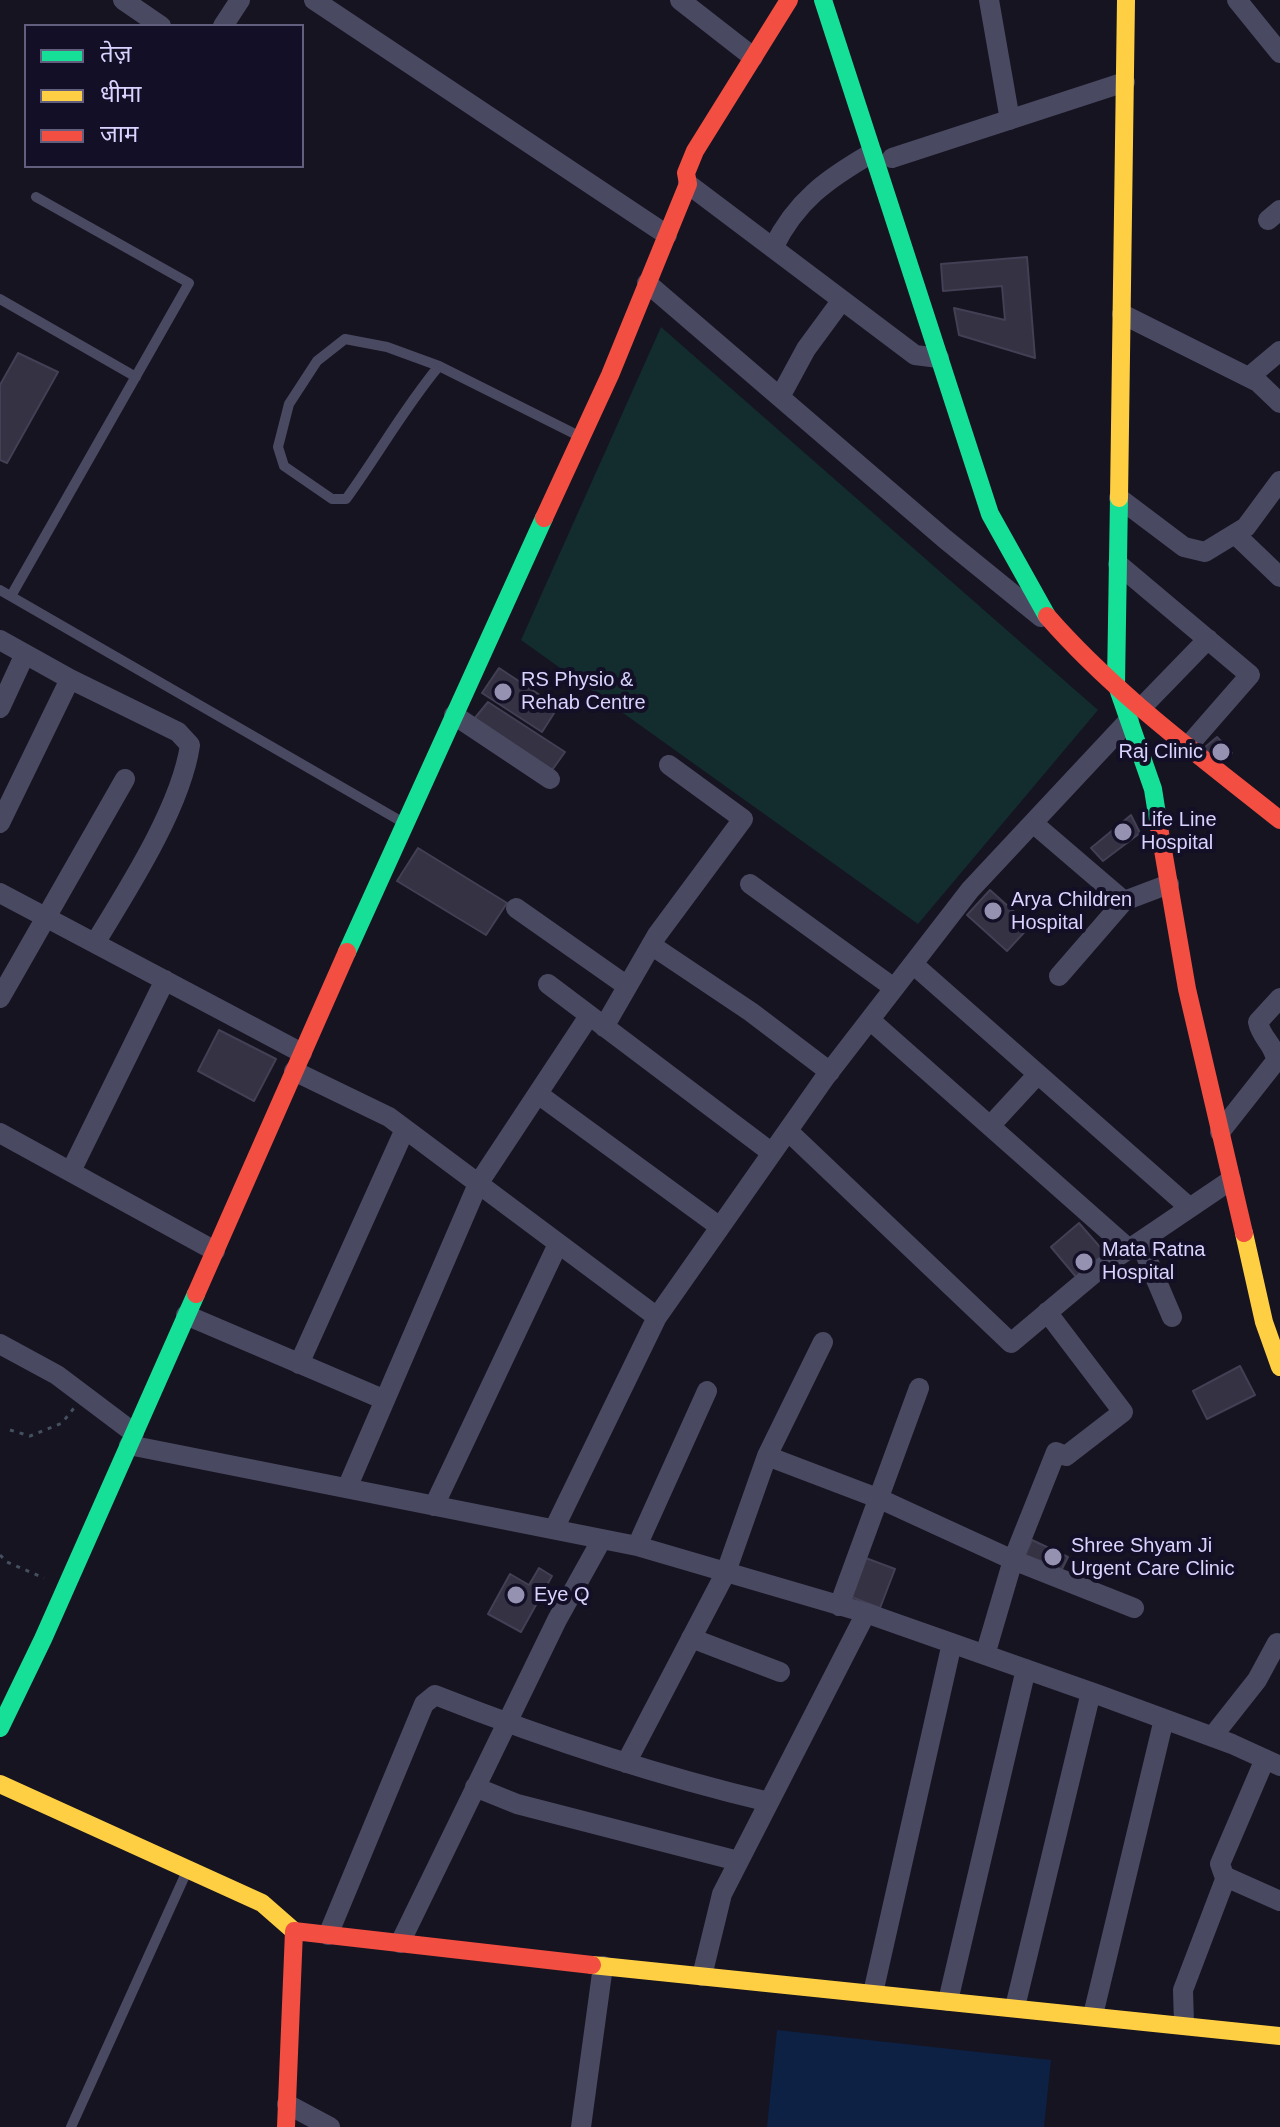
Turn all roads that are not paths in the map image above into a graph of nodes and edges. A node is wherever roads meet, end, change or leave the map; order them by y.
1 (123, 0) edge
2 (240, 0) edge
3 (314, 0) edge
4 (680, 0) edge
5 (789, 0) edge
6 (810, 0) edge
7 (823, 0) edge
8 (841, 0) edge
9 (989, 0) edge
10 (1126, 0) edge
11 (1237, 0) edge
12 (158, 24) edge
13 (224, 24) edge
14 (1280, 53) edge
15 (753, 57) junction
16 (1125, 82) junction
17 (1010, 120) junction
18 (882, 155) junction
19 (688, 184) junction
20 (36, 197) dead end
21 (667, 235) junction
22 (773, 248) junction
23 (647, 283) junction
24 (0, 299) edge
25 (842, 300) junction
26 (1122, 314) junction
27 (946, 318) dead end
28 (1280, 351) edge
29 (939, 358) junction
30 (439, 366) junction
31 (136, 377) junction
32 (1249, 377) junction
33 (780, 397) junction
34 (1280, 403) edge
35 (582, 437) junction
36 (1280, 481) edge
37 (1119, 498) junction
38 (1014, 521) dead end
39 (1235, 534) junction
40 (1118, 564) junction
41 (1280, 577) edge
42 (0, 590) edge
43 (11, 596) junction
44 (1046, 615) junction
45 (1066, 638) junction
46 (1208, 639) junction
47 (0, 640) edge
48 (25, 654) junction
49 (70, 679) junction
50 (1116, 683) junction
51 (0, 708) edge
52 (1135, 714) junction
53 (454, 715) junction
54 (1166, 729) junction
55 (1188, 746) junction
56 (669, 765) dead end
57 (125, 779) dead end
58 (550, 779) dead end
59 (1280, 820) edge
60 (0, 823) edge
61 (1033, 823) junction
62 (404, 824) junction
63 (1280, 833) edge
64 (750, 884) dead end
65 (1169, 884) junction
66 (0, 893) edge
67 (1124, 901) junction
68 (516, 908) dead end
69 (47, 918) junction
70 (95, 943) junction
71 (651, 945) junction
72 (913, 964) junction
73 (1059, 976) dead end
74 (165, 980) junction
75 (548, 984) dead end
76 (627, 986) junction
77 (894, 988) junction
78 (0, 998) edge
79 (1280, 998) edge
80 (870, 1020) junction
81 (596, 1021) junction
82 (298, 1062) junction
83 (830, 1072) junction
84 (1038, 1074) junction
85 (538, 1094) junction
86 (990, 1126) junction
87 (405, 1129) junction
88 (788, 1131) junction
89 (1220, 1132) junction
90 (0, 1133) edge
91 (772, 1153) junction
92 (71, 1171) junction
93 (1231, 1180) junction
94 (478, 1184) junction
95 (1190, 1208) junction
96 (720, 1227) junction
97 (558, 1244) junction
98 (1134, 1245) junction
99 (215, 1251) junction
100 (1047, 1312) junction
101 (186, 1315) junction
102 (657, 1317) junction
103 (1172, 1317) dead end
104 (823, 1342) dead end
105 (0, 1344) edge
106 (299, 1364) junction
107 (1280, 1367) edge
108 (919, 1388) dead end
109 (707, 1391) dead end
110 (385, 1400) junction
111 (132, 1439) junction
112 (767, 1456) junction
113 (347, 1488) junction
114 (880, 1499) junction
115 (434, 1506) junction
116 (554, 1529) junction
117 (602, 1539) junction
118 (637, 1546) junction
119 (1013, 1560) junction
120 (726, 1572) junction
121 (839, 1606) junction
122 (1134, 1608) dead end
123 (866, 1613) junction
124 (691, 1638) junction
125 (952, 1643) junction
126 (1277, 1643) dead end
127 (985, 1655) junction
128 (1026, 1669) junction
129 (780, 1672) dead end
130 (1091, 1692) junction
131 (1164, 1719) junction
132 (507, 1724) junction
133 (0, 1728) edge
134 (1212, 1737) junction
135 (1273, 1762) edge
136 (626, 1763) junction
137 (0, 1784) edge
138 (475, 1787) junction
139 (769, 1802) junction
140 (738, 1861) junction
141 (188, 1869) junction
142 (1225, 1878) junction
143 (1280, 1901) edge
144 (294, 1931) junction
145 (328, 1935) junction
146 (400, 1943) junction
147 (603, 1966) junction
148 (702, 1976) junction
149 (873, 1993) junction
150 (948, 2001) junction
151 (1015, 2007) junction
152 (1093, 2015) junction
153 (1184, 2024) junction
154 (1278, 2031) edge
155 (287, 2104) junction
156 (71, 2127) edge
157 (286, 2127) edge
158 (330, 2127) edge
159 (581, 2127) edge

1 - 12 street
2 - 13 street
3 - 21 street
4 - 15 street
5 - 15 street
6 - 19 street
7 - 18 street
8 - 18 street
9 - 17 street
10 - 16 street
11 - 14 street
15 - 19 street
16 - 17 street
16 - 26 street
17 - 18 street
18 - 22 street
18 - 27 street
18 - 29 street
19 - 21 street
19 - 22 street
20 - 31 lane
21 - 23 street
22 - 25 street
23 - 33 street
23 - 35 street
24 - 31 lane
25 - 29 street
25 - 33 street
26 - 32 street
26 - 37 street
28 - 32 street
29 - 44 street
30 - 30 lane
30 - 35 lane
31 - 43 lane
32 - 34 street
33 - 45 street
35 - 53 street
36 - 39 street
37 - 39 street
37 - 40 street
38 - 44 street
39 - 41 street
40 - 46 street
40 - 50 street
42 - 43 lane
43 - 62 lane
44 - 45 street
45 - 50 street
46 - 52 street
46 - 55 street
47 - 48 street
48 - 49 street
48 - 51 street
49 - 60 street
49 - 70 street
50 - 52 street
52 - 54 street
52 - 61 street
52 - 65 street
53 - 58 street
53 - 62 street
54 - 55 street
54 - 63 street
55 - 59 street
56 - 71 street
57 - 69 street
61 - 67 street
61 - 72 street
62 - 82 street
64 - 77 street
65 - 67 street
65 - 89 street
66 - 69 street
67 - 73 street
68 - 76 street
69 - 70 street
69 - 78 street
70 - 74 street
71 - 76 street
71 - 83 street
72 - 77 street
72 - 84 street
74 - 82 street
74 - 92 street
75 - 81 street
76 - 81 street
77 - 80 street
79 - 89 street
80 - 83 street
80 - 86 street
81 - 85 street
81 - 91 street
82 - 87 street
82 - 99 street
83 - 88 street
84 - 86 street
84 - 95 street
85 - 94 street
85 - 96 street
86 - 98 street
87 - 94 street
87 - 106 street
88 - 91 street
88 - 100 street
89 - 93 street
90 - 92 street
91 - 96 street
92 - 99 street
93 - 95 street
93 - 107 street
94 - 97 street
94 - 110 street
95 - 98 street
96 - 102 street
97 - 102 street
97 - 115 street
98 - 100 street
98 - 103 street
99 - 101 street
100 - 119 street
101 - 106 street
101 - 111 street
102 - 116 street
104 - 112 street
105 - 111 street
106 - 110 street
108 - 114 street
109 - 118 street
110 - 113 street
111 - 113 street
111 - 133 street
112 - 114 street
112 - 120 street
113 - 115 street
114 - 119 street
114 - 121 street
115 - 116 street
116 - 117 street
117 - 118 street
117 - 132 street
118 - 120 street
119 - 122 street
119 - 127 street
120 - 121 street
120 - 124 street
121 - 123 street
123 - 125 street
123 - 139 street
124 - 129 street
124 - 136 street
125 - 127 street
125 - 149 street
126 - 134 street
127 - 128 street
128 - 130 street
128 - 150 street
130 - 131 street
130 - 151 street
131 - 134 street
131 - 152 street
132 - 136 street
132 - 138 street
132 - 145 street
134 - 135 street
135 - 142 street
136 - 139 street
137 - 141 street
138 - 140 street
138 - 146 street
139 - 140 street
140 - 148 street
141 - 144 street
141 - 156 lane
142 - 143 street
142 - 153 street
144 - 145 street
144 - 155 street
145 - 146 street
146 - 147 street
147 - 148 street
147 - 159 street
148 - 149 street
149 - 150 street
150 - 151 street
151 - 152 street
152 - 153 street
153 - 154 street
155 - 157 street
155 - 158 street

